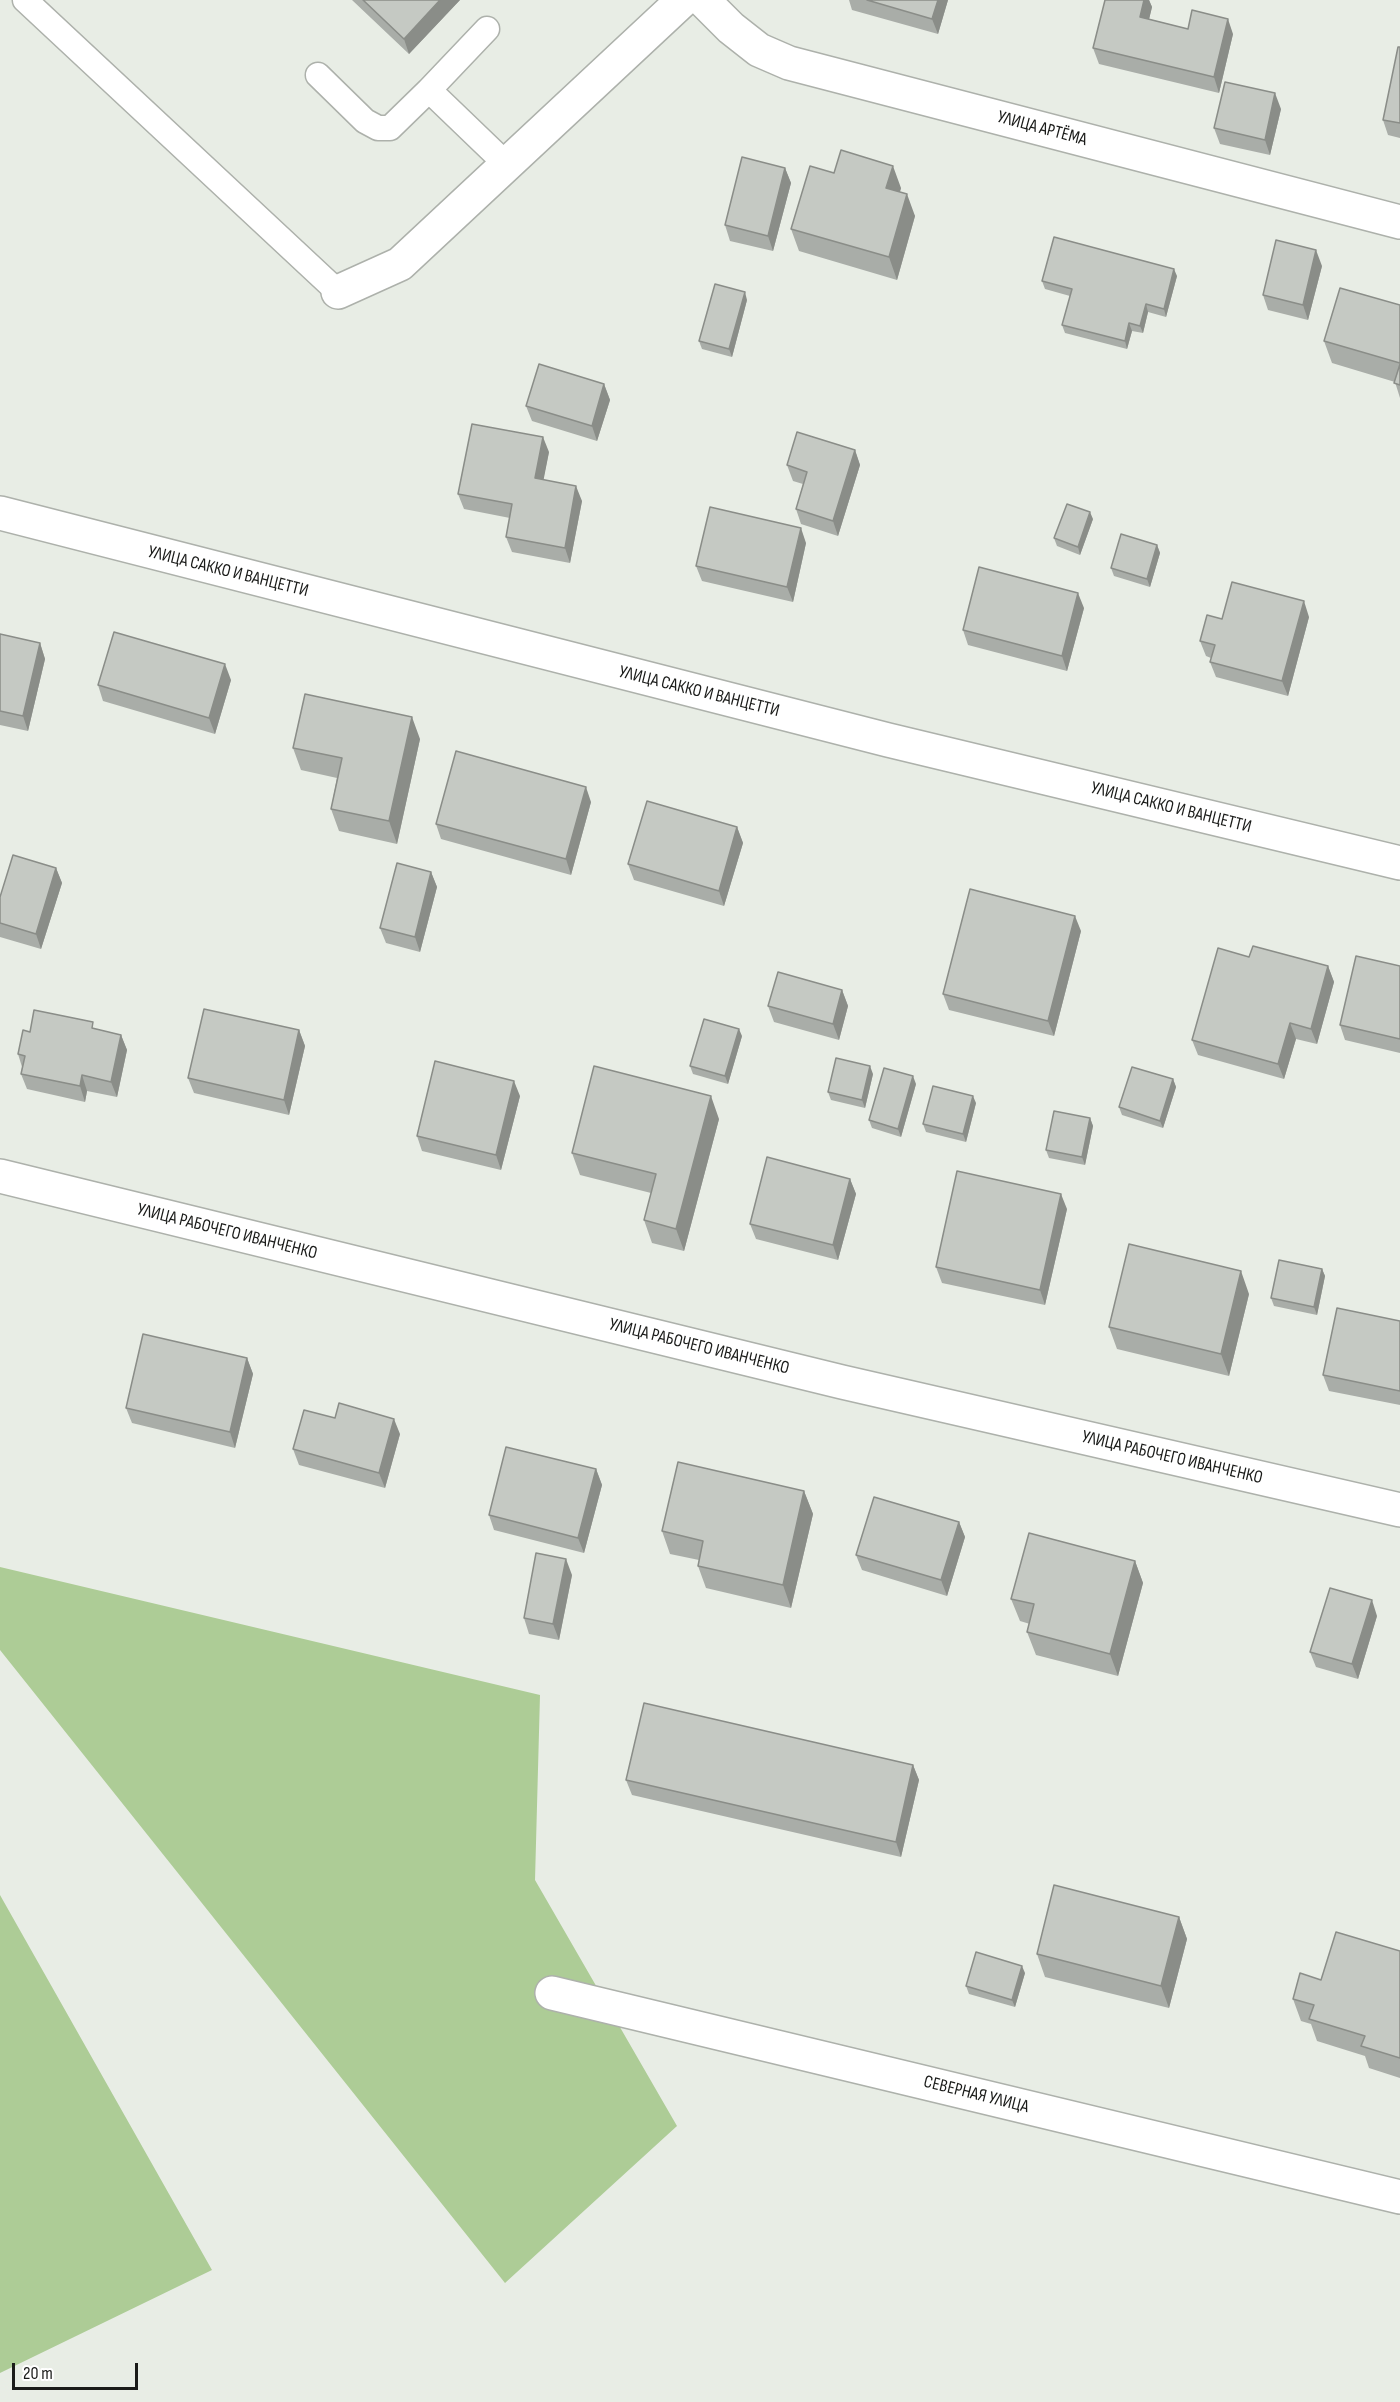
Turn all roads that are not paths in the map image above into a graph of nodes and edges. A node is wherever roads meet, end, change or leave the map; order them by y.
1 (25, 0) edge
2 (683, 0) edge
3 (703, 0) edge
4 (487, 29) dead end
5 (318, 75) dead end
6 (429, 90) junction
7 (507, 165) junction
8 (1400, 222) edge
9 (338, 292) joint
10 (0, 513) edge
11 (1400, 863) edge
12 (0, 1176) edge
13 (1400, 1510) edge
14 (552, 1993) dead end
15 (1400, 2197) edge

1 - 9 lane
2 - 7 street
3 - 8 street, УЛИЦА АРТЁМА
4 - 6 lane
5 - 6 lane
6 - 7 lane
7 - 9 street
10 - 11 street, УЛИЦА САККО И ВАНЦЕТТИ
12 - 13 street, УЛИЦА РАБОЧЕГО ИВАНЧЕНКО
14 - 15 street, СЕВЕРНАЯ УЛИЦА

